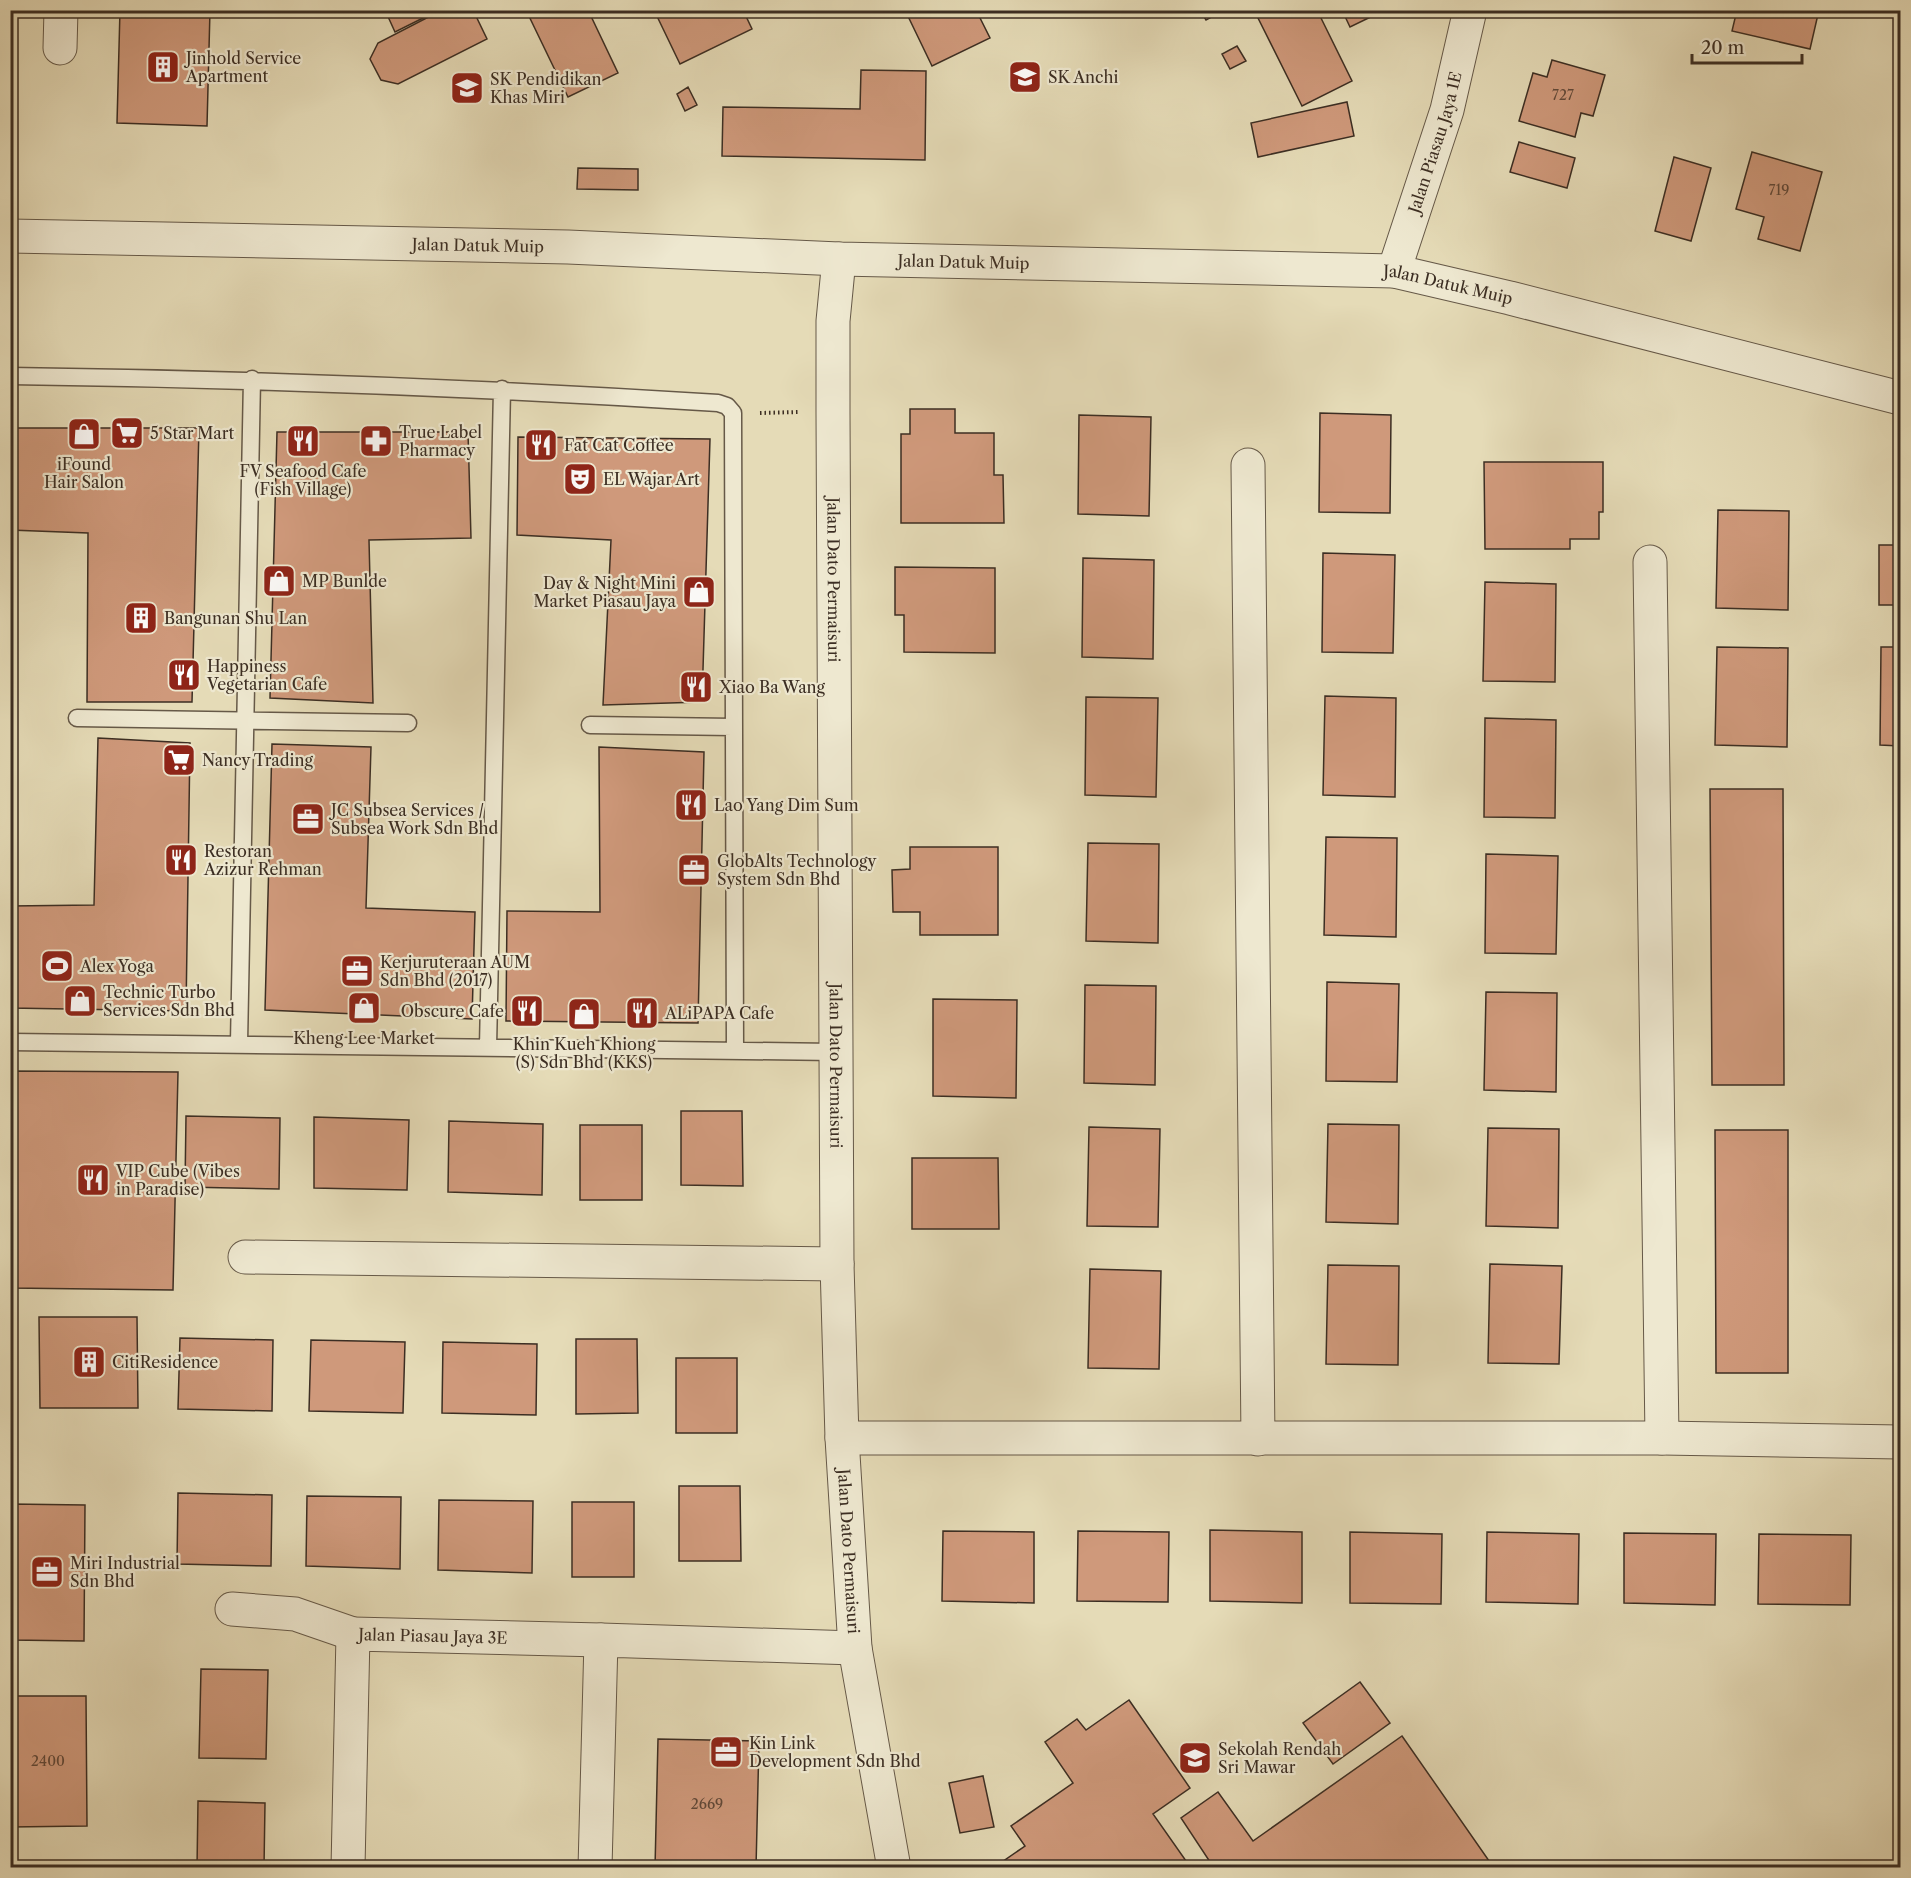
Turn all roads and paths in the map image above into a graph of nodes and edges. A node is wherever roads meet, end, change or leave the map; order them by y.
1 (62, 10) edge
2 (1470, 10) edge
3 (60, 48) dead end
4 (10, 236) edge
5 (839, 259) junction
6 (1394, 271) junction
7 (10, 376) edge
8 (252, 379) junction
9 (502, 389) junction
10 (1900, 398) edge
11 (833, 411) junction
12 (733, 413) junction
13 (1248, 465) dead end
14 (1650, 562) dead end
15 (77, 718) dead end
16 (246, 719) junction
17 (408, 723) dead end
18 (590, 725) dead end
19 (733, 727) junction
20 (10, 1042) edge
21 (239, 1043) junction
22 (488, 1047) junction
23 (735, 1051) junction
24 (835, 1052) junction
25 (245, 1257) dead end
26 (837, 1264) junction
27 (842, 1438) junction
28 (1662, 1438) junction
29 (1258, 1439) junction
30 (1900, 1442) edge
31 (232, 1609) dead end
32 (353, 1634) junction
33 (601, 1640) junction
34 (855, 1648) junction
35 (348, 1868) edge
36 (595, 1868) edge
37 (894, 1868) edge

1 - 3 street
2 - 6 street, Jalan Piasau Jaya 1E
4 - 5 street, Jalan Datuk Muip
5 - 6 street, Jalan Datuk Muip
5 - 11 street, Jalan Dato Permaisuri
6 - 10 street, Jalan Datuk Muip
7 - 8 lane
8 - 9 lane
8 - 16 lane
9 - 12 lane
9 - 22 lane
11 - 12 path
11 - 24 street, Jalan Dato Permaisuri
12 - 19 lane
13 - 29 street
14 - 28 street
15 - 16 lane
16 - 17 lane
16 - 21 lane
18 - 19 lane
19 - 23 lane
20 - 21 lane
21 - 22 lane
22 - 23 lane
23 - 24 lane
24 - 26 street, Jalan Dato Permaisuri
25 - 26 street
26 - 27 street, Jalan Dato Permaisuri
27 - 29 street
27 - 34 street, Jalan Dato Permaisuri
28 - 29 street
28 - 30 street
31 - 32 street
32 - 33 street, Jalan Piasau Jaya 3E
32 - 35 street, Jalan Piasau Jaya 3E
33 - 34 street, Jalan Piasau Jaya 3E
33 - 36 street
34 - 37 street, Jalan Dato Permaisuri

